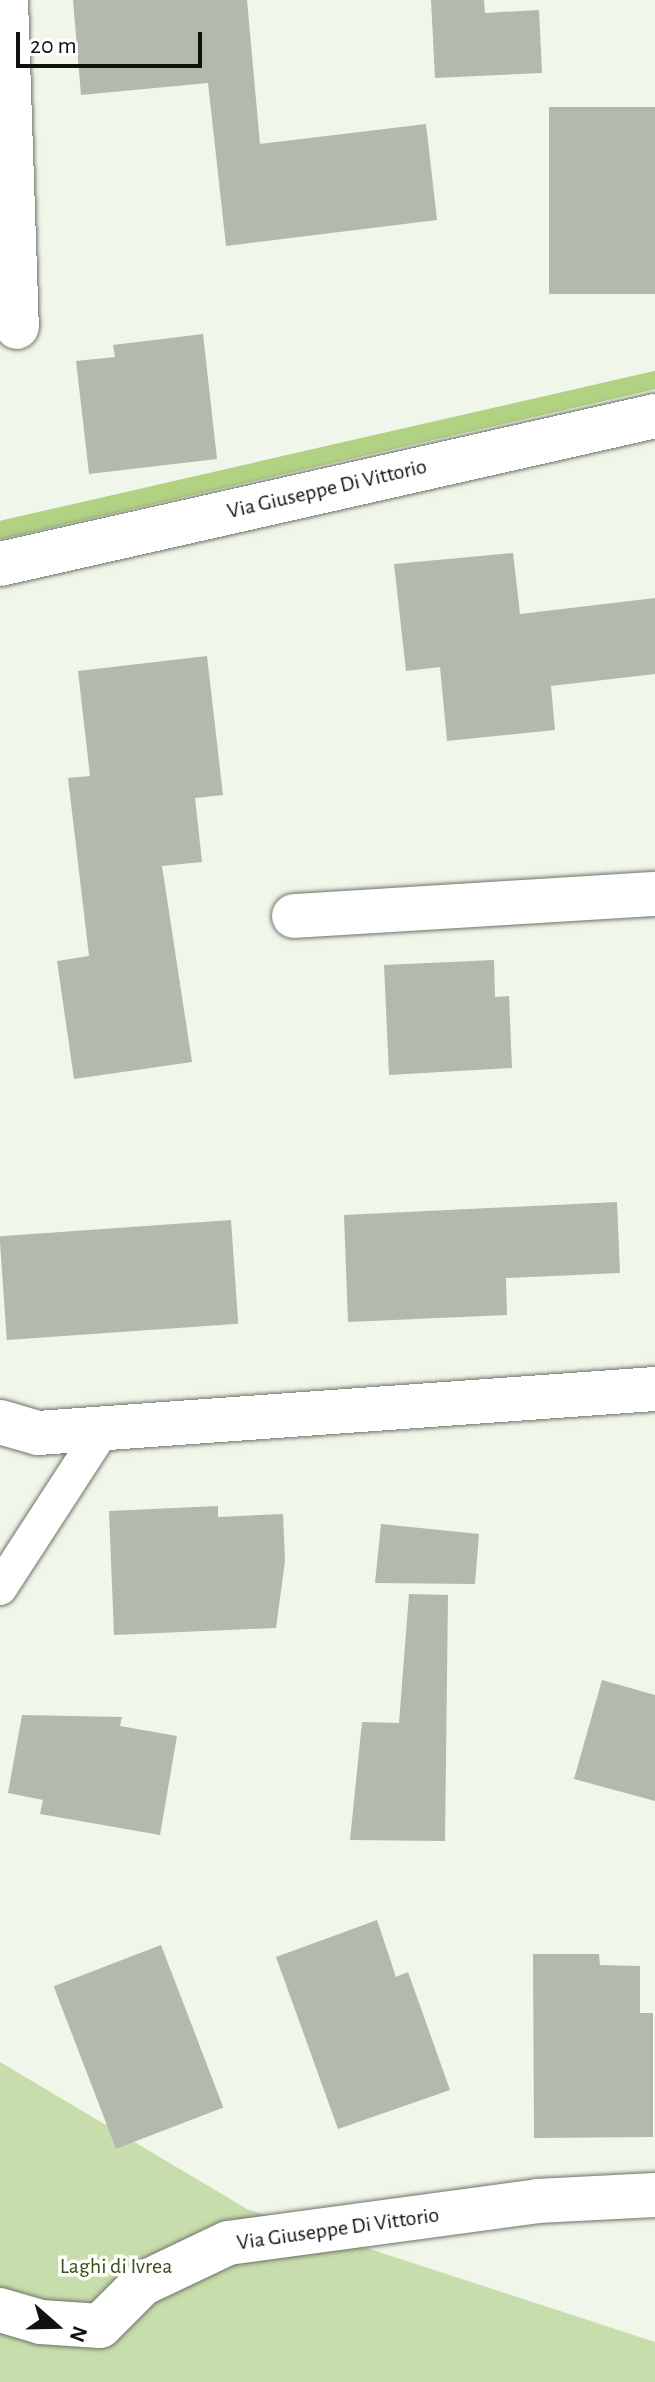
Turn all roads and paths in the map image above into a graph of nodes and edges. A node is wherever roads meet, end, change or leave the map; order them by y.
1 (6, 0) edge
2 (17, 327) dead end
3 (655, 416) edge
4 (0, 564) edge
5 (655, 894) edge
6 (294, 916) dead end
7 (655, 1389) edge
8 (0, 1422) edge
9 (104, 1428) junction
10 (0, 1588) edge
11 (655, 2195) edge
12 (0, 2310) edge

1 - 2 street
3 - 4 street, Via Giuseppe Di Vittorio
5 - 6 street
7 - 9 street
8 - 9 street
9 - 10 lane
11 - 12 street, Via Giuseppe Di Vittorio

